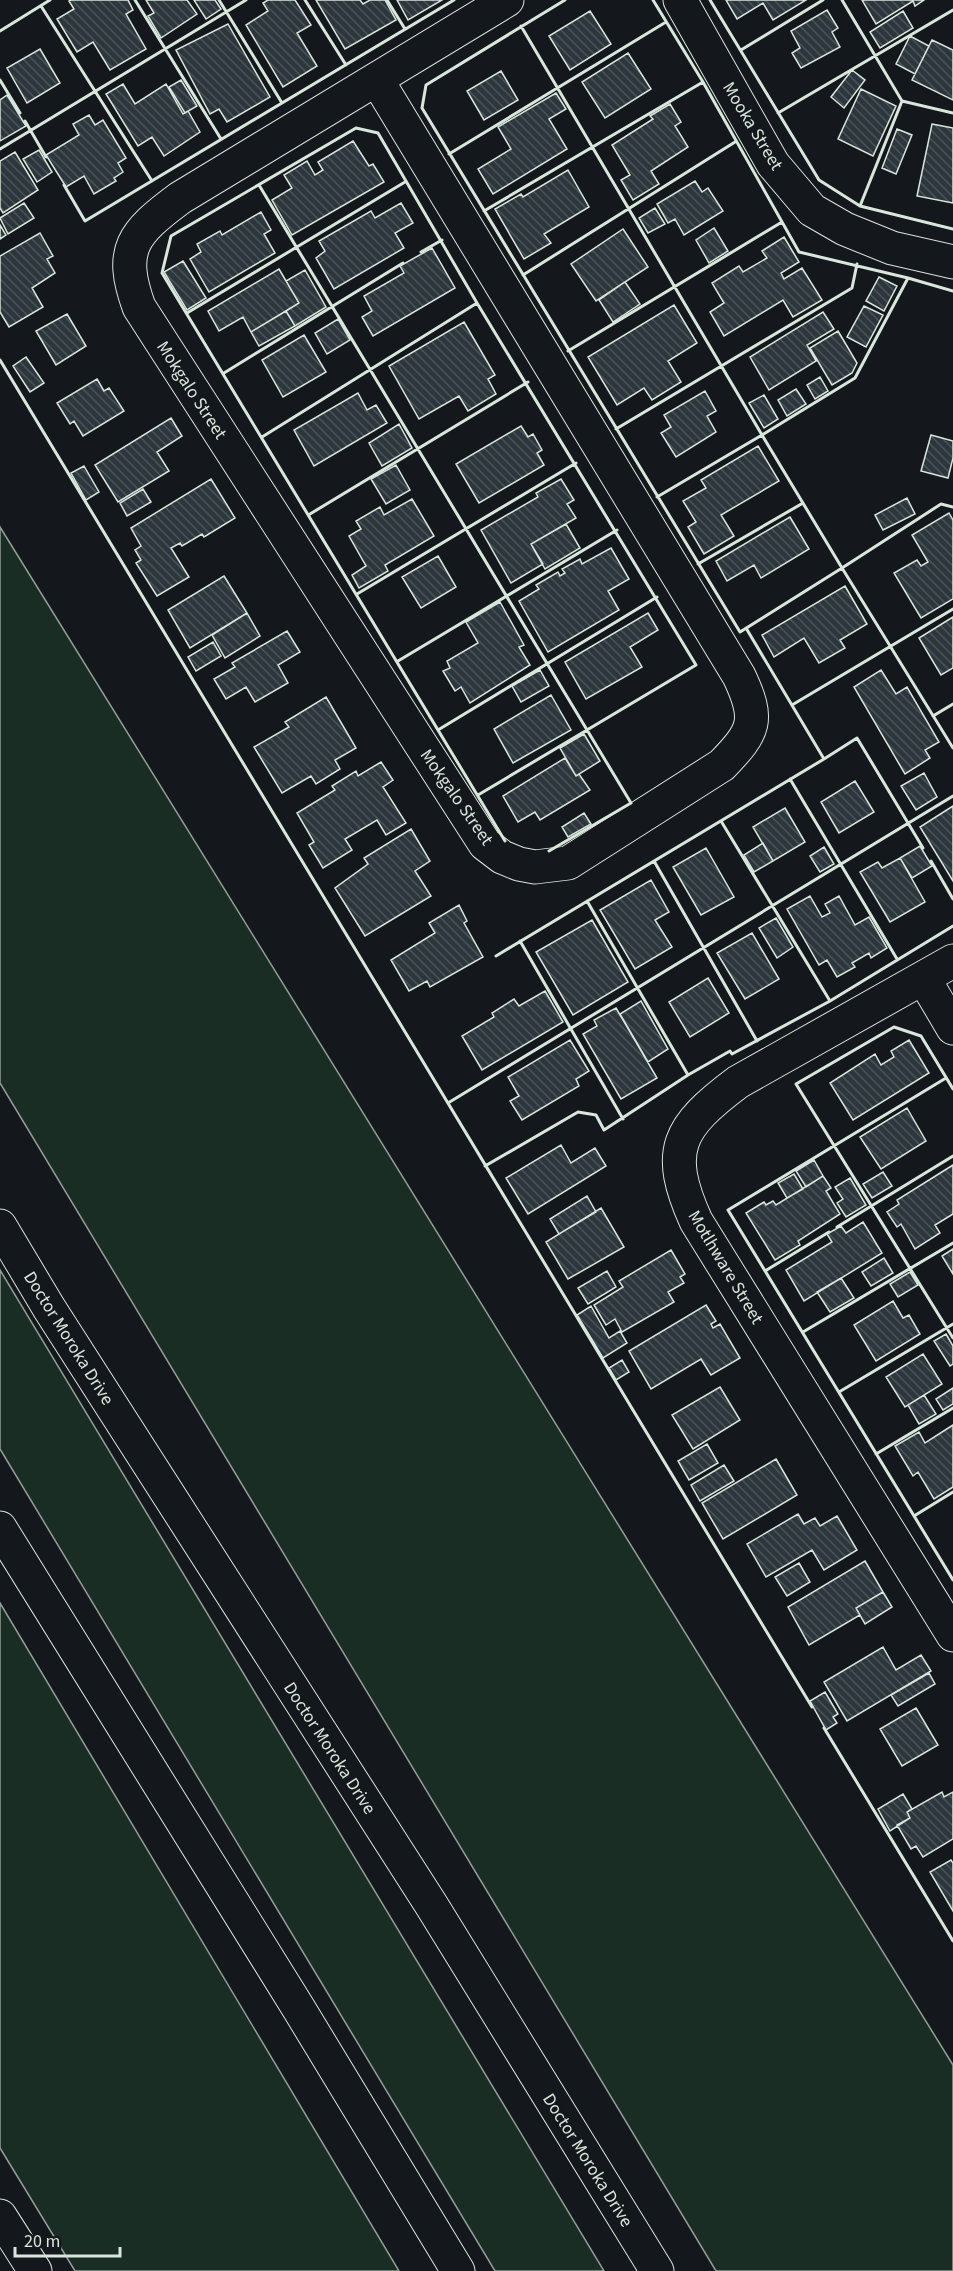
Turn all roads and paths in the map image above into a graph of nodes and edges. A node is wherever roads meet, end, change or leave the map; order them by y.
1 (507, 0) edge
2 (680, 0) edge
3 (376, 80) junction
4 (953, 262) edge
5 (953, 961) edge
6 (924, 979) junction
7 (953, 1028) edge
8 (0, 1227) edge
9 (0, 1528) edge
10 (953, 1635) edge
11 (0, 2216) edge
12 (35, 2271) edge
13 (458, 2271) edge
14 (657, 2271) edge

1 - 3 street, Mokgalo Street
2 - 4 street, Mooka Street
3 - 3 street, Mokgalo Street
5 - 6 street, Motlhware Street
6 - 7 street
6 - 10 street, Motlhware Street
8 - 14 street, Doctor Moroka Drive
9 - 13 street
11 - 12 street

